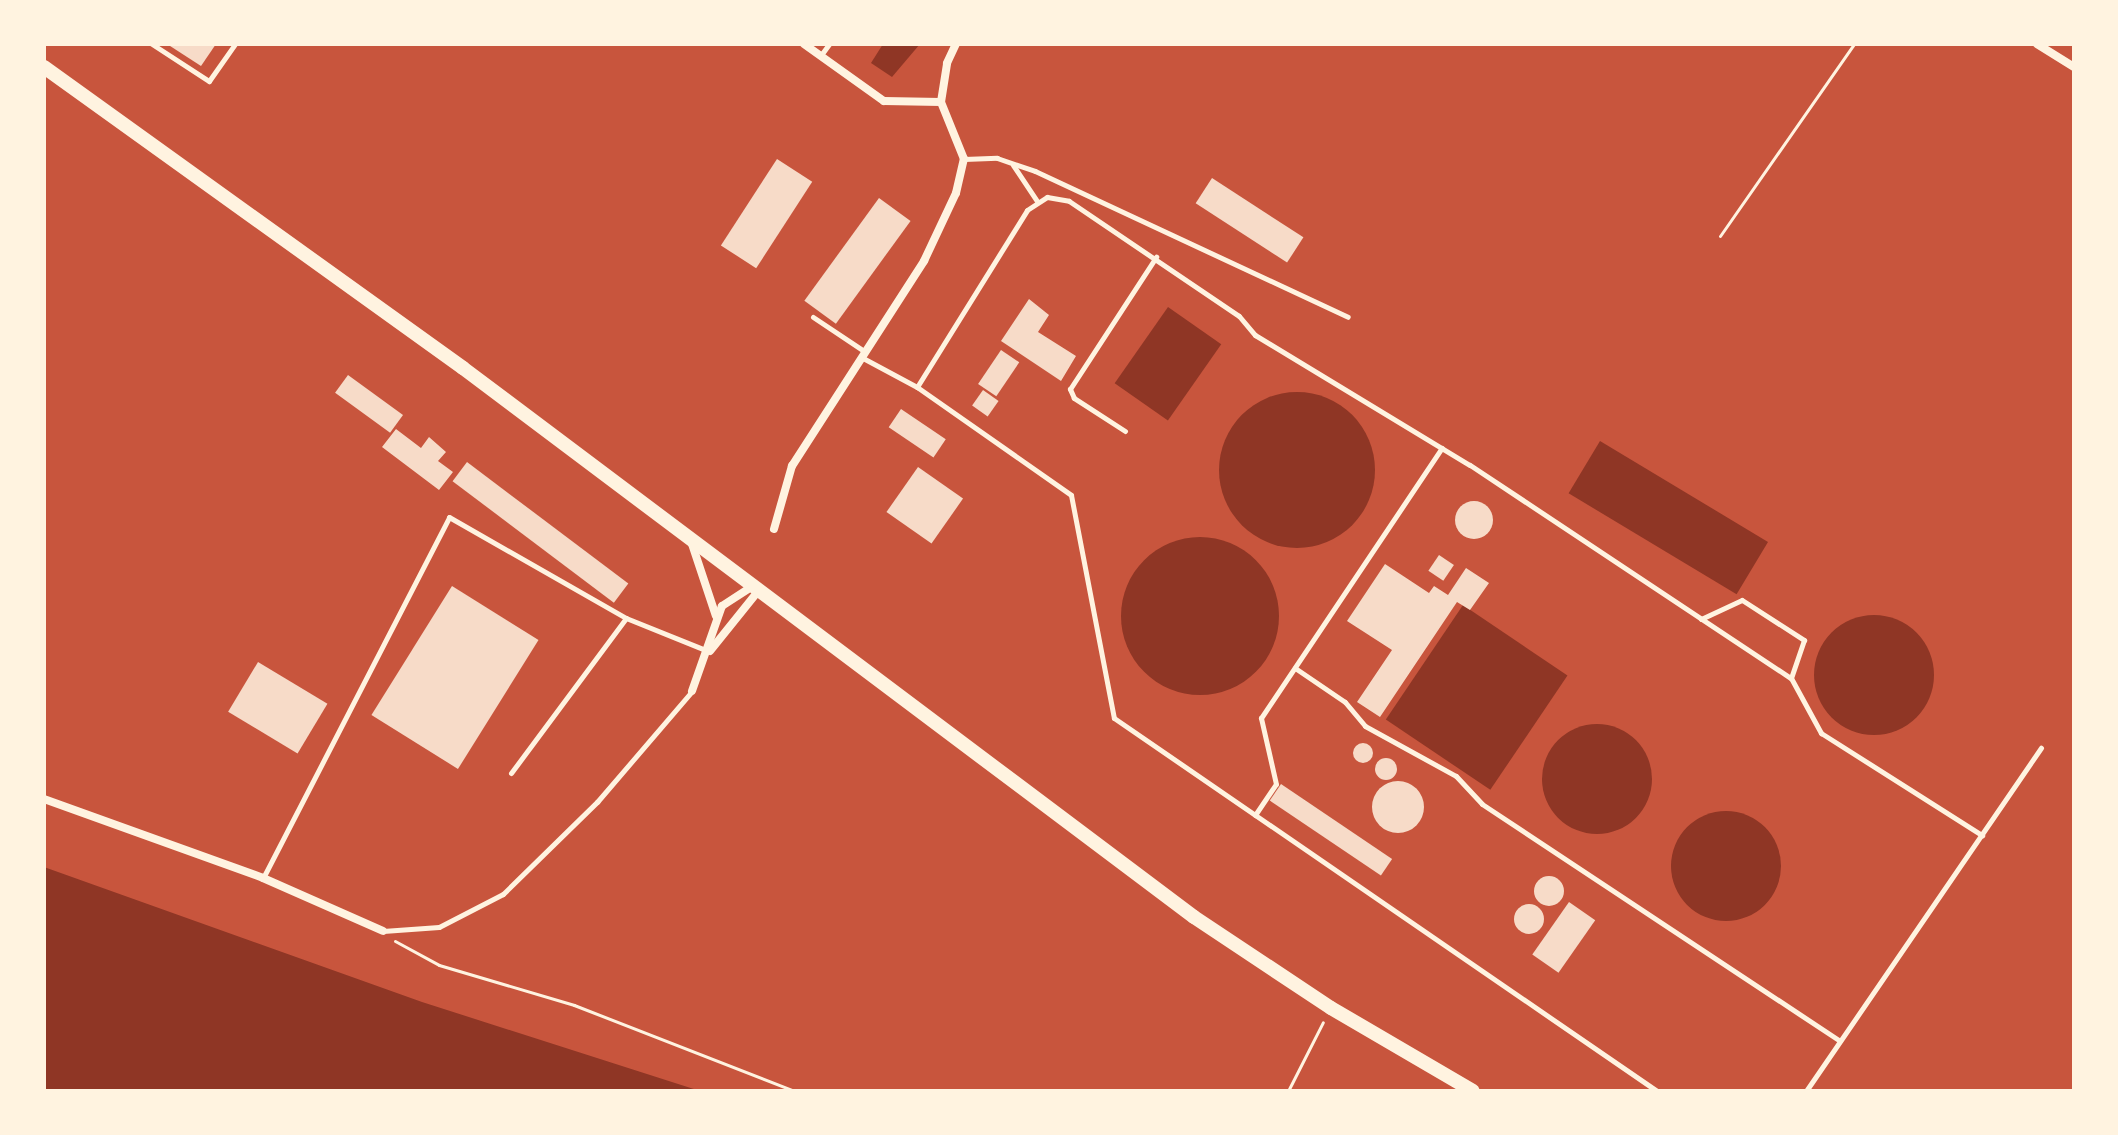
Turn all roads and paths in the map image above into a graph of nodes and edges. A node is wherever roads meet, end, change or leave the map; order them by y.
1 (152, 44) edge
2 (235, 44) edge
3 (804, 44) edge
4 (829, 44) edge
5 (956, 44) edge
6 (1854, 44) edge
7 (2037, 44) edge
8 (821, 55) junction
9 (44, 67) edge
10 (2074, 67) edge
11 (941, 102) junction
12 (964, 159) junction
13 (1011, 163) junction
14 (1037, 201) junction
15 (1720, 236) dead end
16 (1156, 257) junction
17 (813, 317) dead end
18 (1348, 317) dead end
19 (862, 354) junction
20 (917, 387) junction
21 (1125, 431) dead end
22 (1442, 448) junction
23 (774, 529) dead end
24 (691, 538) junction
25 (756, 588) junction
26 (716, 616) junction
27 (626, 618) junction
28 (1701, 619) junction
29 (709, 651) junction
30 (1295, 668) junction
31 (1791, 678) junction
32 (692, 691) joint
33 (2041, 748) dead end
34 (511, 773) dead end
35 (44, 799) edge
36 (1255, 815) junction
37 (1982, 835) junction
38 (263, 878) junction
39 (383, 931) junction
40 (1331, 1008) junction
41 (1840, 1041) junction
42 (795, 1091) edge
43 (1288, 1091) edge
44 (1473, 1091) edge
45 (1657, 1091) edge
46 (1806, 1091) edge

1 - 2 lane
3 - 8 street
4 - 8 lane
5 - 11 street
6 - 15 path
7 - 10 street
8 - 11 street
9 - 24 main road
11 - 12 street
12 - 13 lane
12 - 19 street
13 - 14 lane
13 - 18 lane
14 - 16 lane
14 - 20 lane
16 - 21 lane
16 - 22 lane
17 - 19 lane
19 - 20 lane
19 - 23 street
20 - 36 lane
22 - 28 lane
22 - 30 lane
24 - 25 main road
24 - 26 street
25 - 26 street
25 - 29 street
25 - 40 main road
26 - 29 street
27 - 29 lane
27 - 34 lane
27 - 38 lane
28 - 31 lane
28 - 31 lane
29 - 32 street
30 - 36 lane
30 - 41 lane
31 - 37 lane
32 - 39 lane
33 - 37 lane
35 - 38 street
36 - 45 lane
37 - 41 lane
38 - 39 street
39 - 42 path
40 - 43 path
40 - 44 main road
41 - 46 lane

